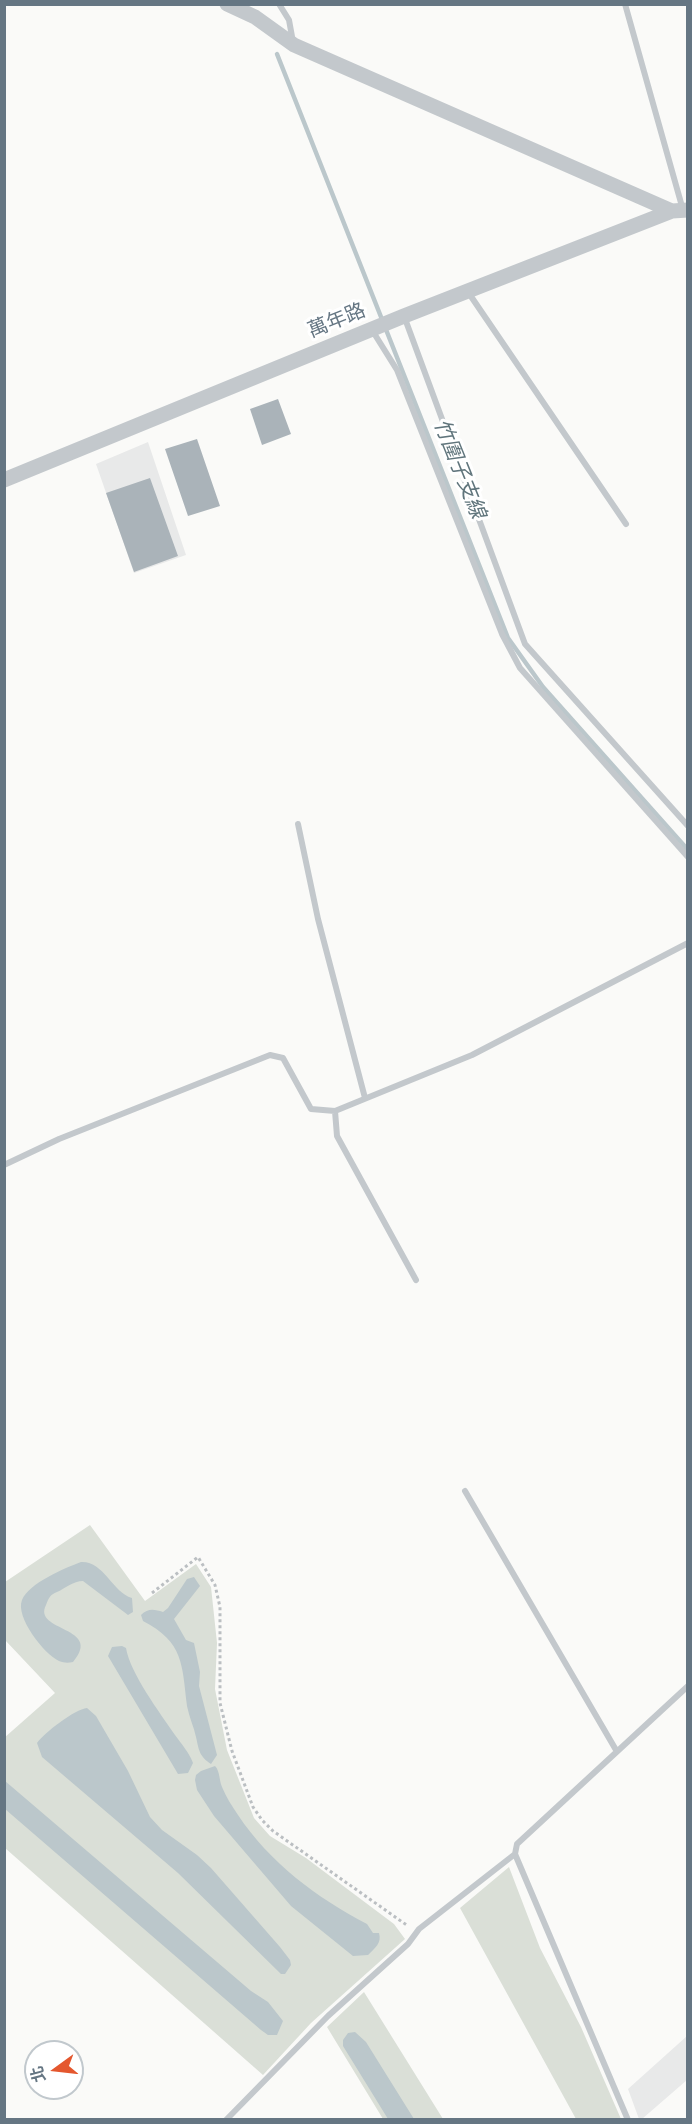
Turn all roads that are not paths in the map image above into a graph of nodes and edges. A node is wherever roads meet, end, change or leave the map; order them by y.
1 (227, 4) edge
2 (279, 4) edge
3 (625, 4) edge
4 (294, 45) junction
5 (681, 211) edge
6 (468, 291) junction
7 (404, 316) junction
8 (371, 329) junction
9 (4, 480) edge
10 (626, 524) dead end
11 (298, 824) dead end
12 (687, 826) edge
13 (687, 857) edge
14 (687, 943) edge
15 (365, 1098) junction
16 (335, 1111) junction
17 (4, 1165) edge
18 (416, 1280) dead end
19 (465, 1491) dead end
20 (687, 1686) edge
21 (616, 1750) junction
22 (515, 1854) junction
23 (226, 2120) edge
24 (628, 2120) edge

1 - 4 street
2 - 4 lane
3 - 5 lane
4 - 5 street
5 - 6 street, 萬年路
6 - 7 street, 萬年路
6 - 10 lane
7 - 8 street, 萬年路
7 - 12 lane
8 - 9 street, 萬年路
8 - 13 lane
11 - 15 lane
14 - 15 lane
15 - 16 lane
16 - 17 lane
16 - 18 lane
19 - 21 lane
20 - 21 lane
21 - 22 lane
22 - 23 lane
22 - 24 lane

